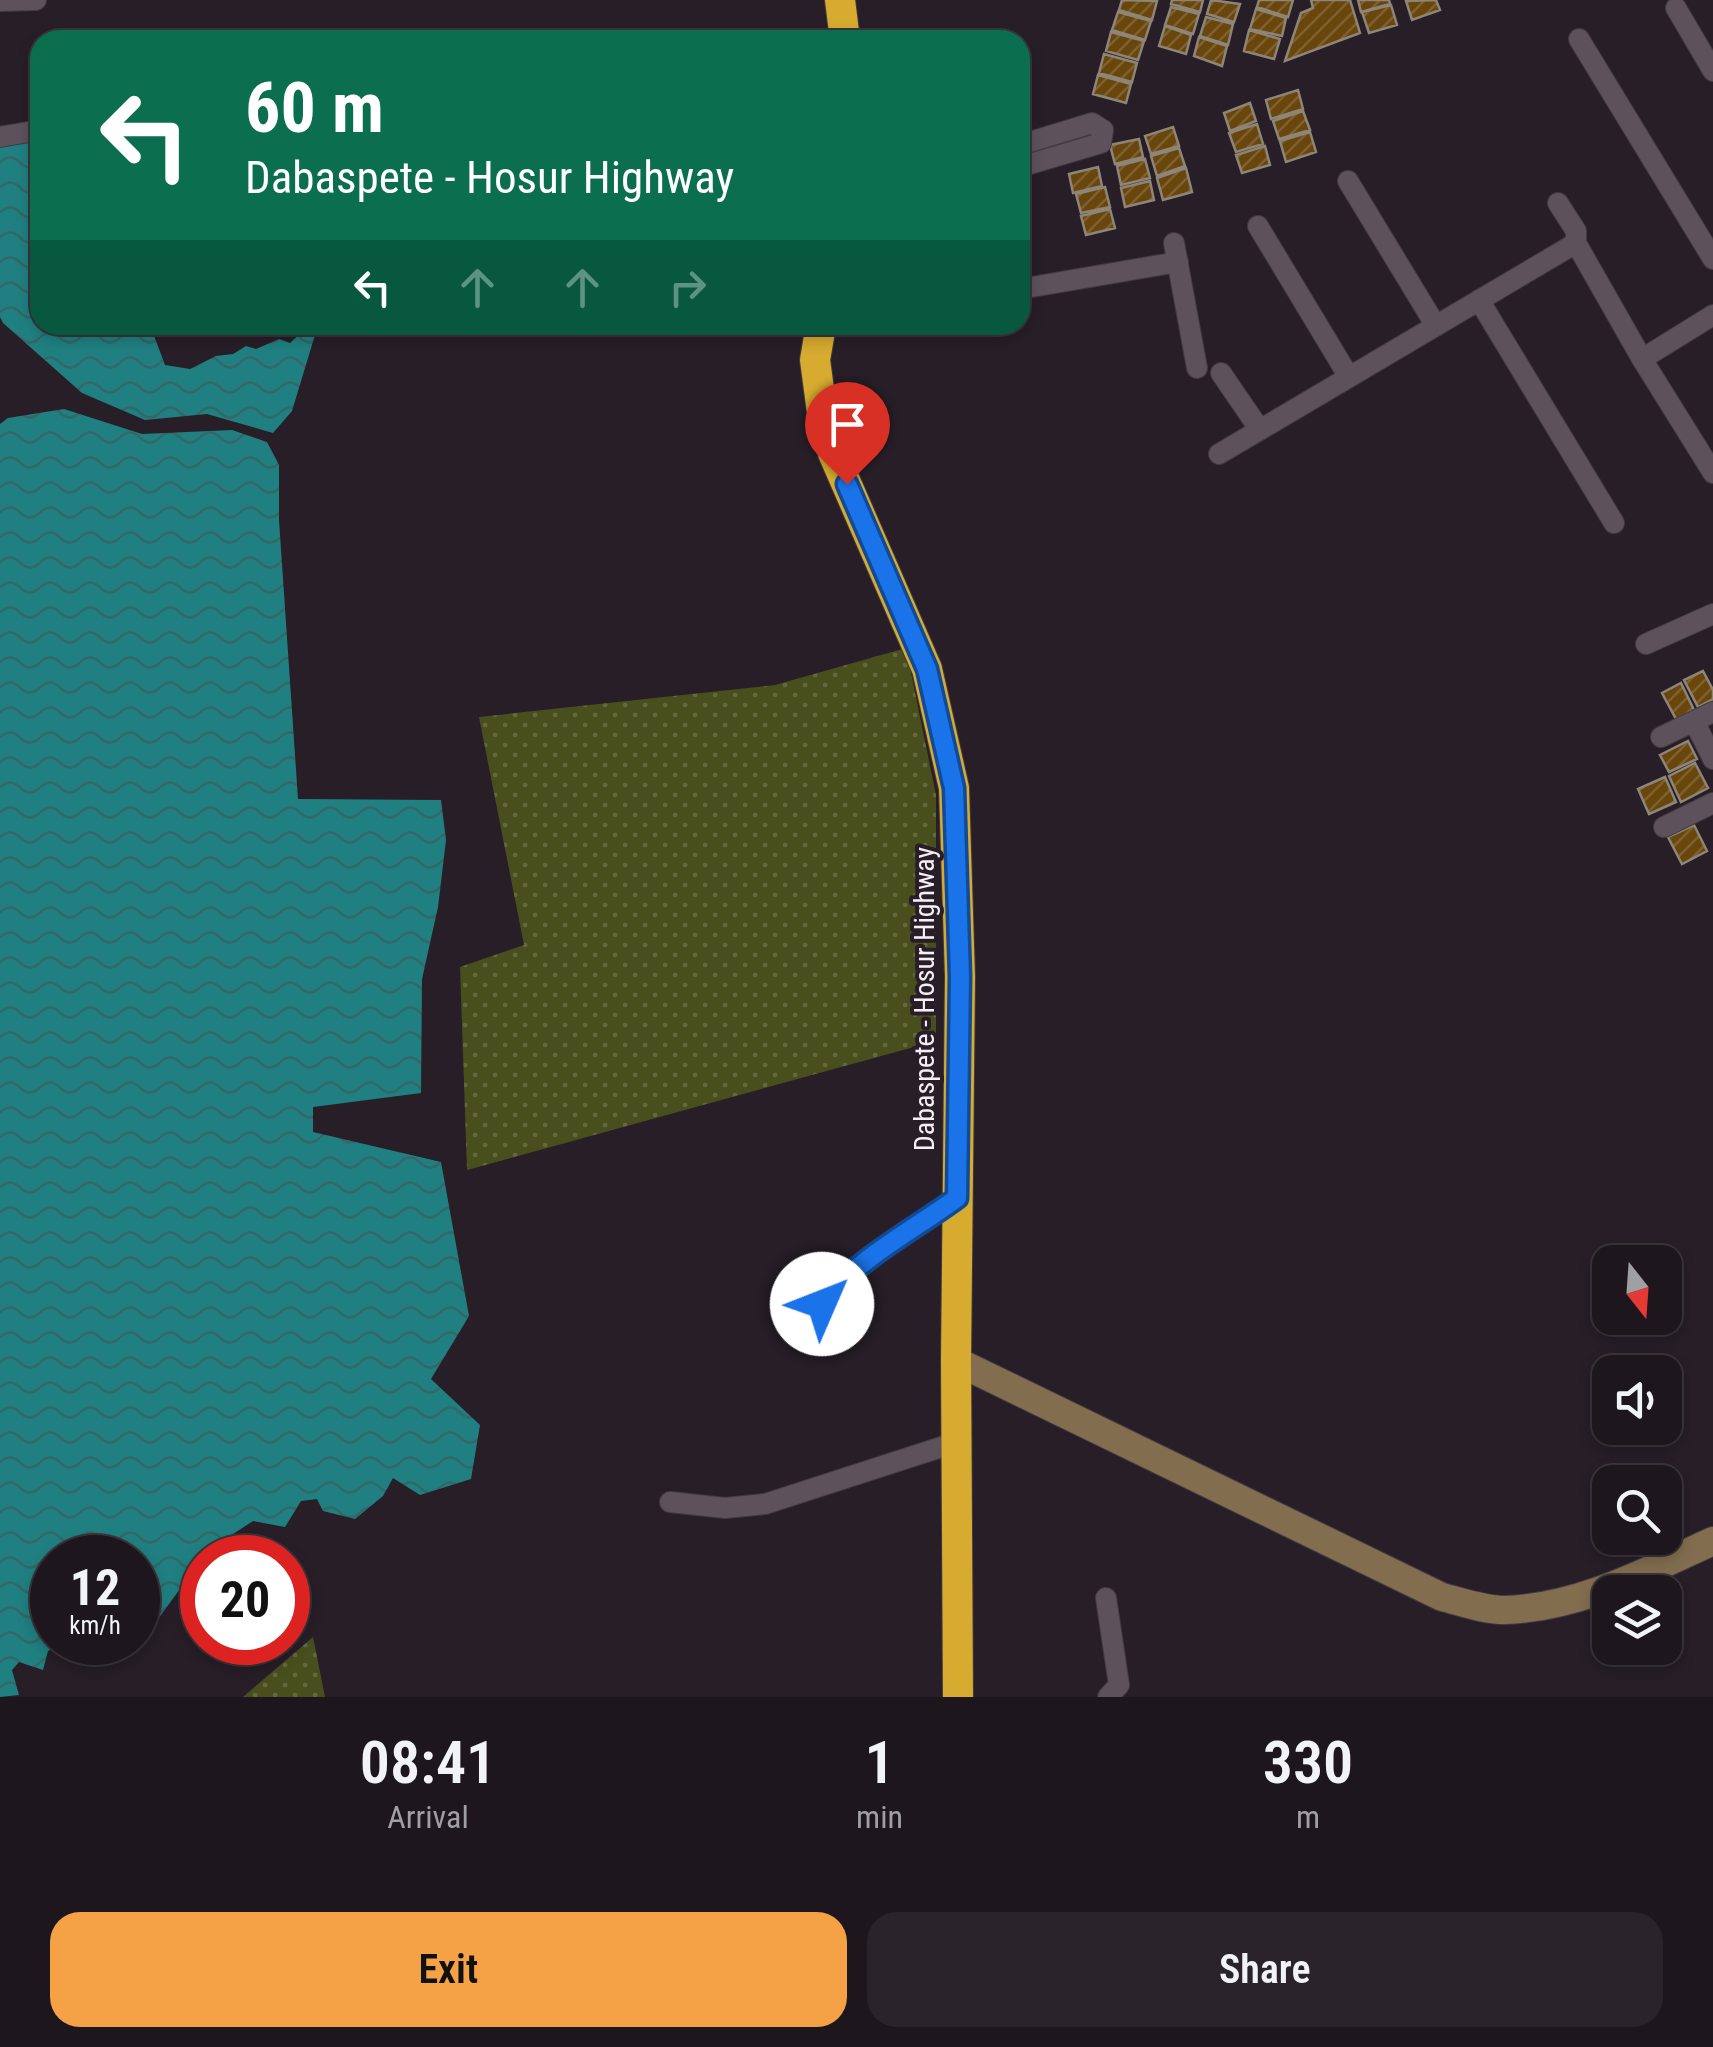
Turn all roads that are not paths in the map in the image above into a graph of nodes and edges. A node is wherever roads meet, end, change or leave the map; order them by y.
1 (36, 0) edge
2 (840, 0) edge
3 (0, 1) edge
4 (1676, 8) dead end
5 (844, 30) edge
6 (1578, 39) dead end
7 (1713, 71) edge
8 (30, 132) edge
9 (0, 137) edge
10 (1030, 141) edge
11 (1030, 164) edge
12 (1348, 182) dead end
13 (1558, 203) dead end
14 (1258, 226) dead end
15 (1576, 242) junction
16 (1713, 259) edge
17 (1030, 287) edge
18 (1479, 300) junction
19 (1713, 315) edge
20 (1436, 326) junction
21 (820, 335) edge
22 (1642, 360) junction
23 (1197, 368) dead end
24 (1221, 374) dead end
25 (1349, 377) junction
26 (1260, 430) junction
27 (1219, 454) dead end
28 (1713, 473) edge
29 (1614, 524) dead end
30 (1713, 614) edge
31 (1646, 644) dead end
32 (1703, 716) edge
33 (1660, 736) dead end
34 (1713, 759) edge
35 (1713, 803) edge
36 (1664, 827) dead end
37 (957, 1198) junction
38 (810, 1322) dead end
39 (956, 1362) junction
40 (957, 1442) junction
41 (670, 1502) dead end
42 (1713, 1541) edge
43 (1106, 1598) dead end
44 (958, 1697) edge
45 (1108, 1697) edge

1 - 3 street
2 - 5 highway
4 - 7 street
6 - 16 street
8 - 9 street
10 - 11 street
12 - 20 street
13 - 15 street
14 - 25 street
15 - 18 street
15 - 22 street
17 - 23 street
18 - 20 street
18 - 29 street
19 - 22 street
20 - 25 street
21 - 37 highway, Dabaspete - Hosur Highway
22 - 28 street
24 - 26 street
25 - 26 street
26 - 27 street
30 - 31 street
32 - 33 street
32 - 34 street
35 - 36 street
37 - 38 lane
37 - 39 highway, Dabaspete - Hosur Highway
39 - 40 highway, Dabaspete - Hosur Highway
39 - 42 street
40 - 41 street
40 - 44 highway, Dabaspete - Hosur Highway
43 - 45 street

